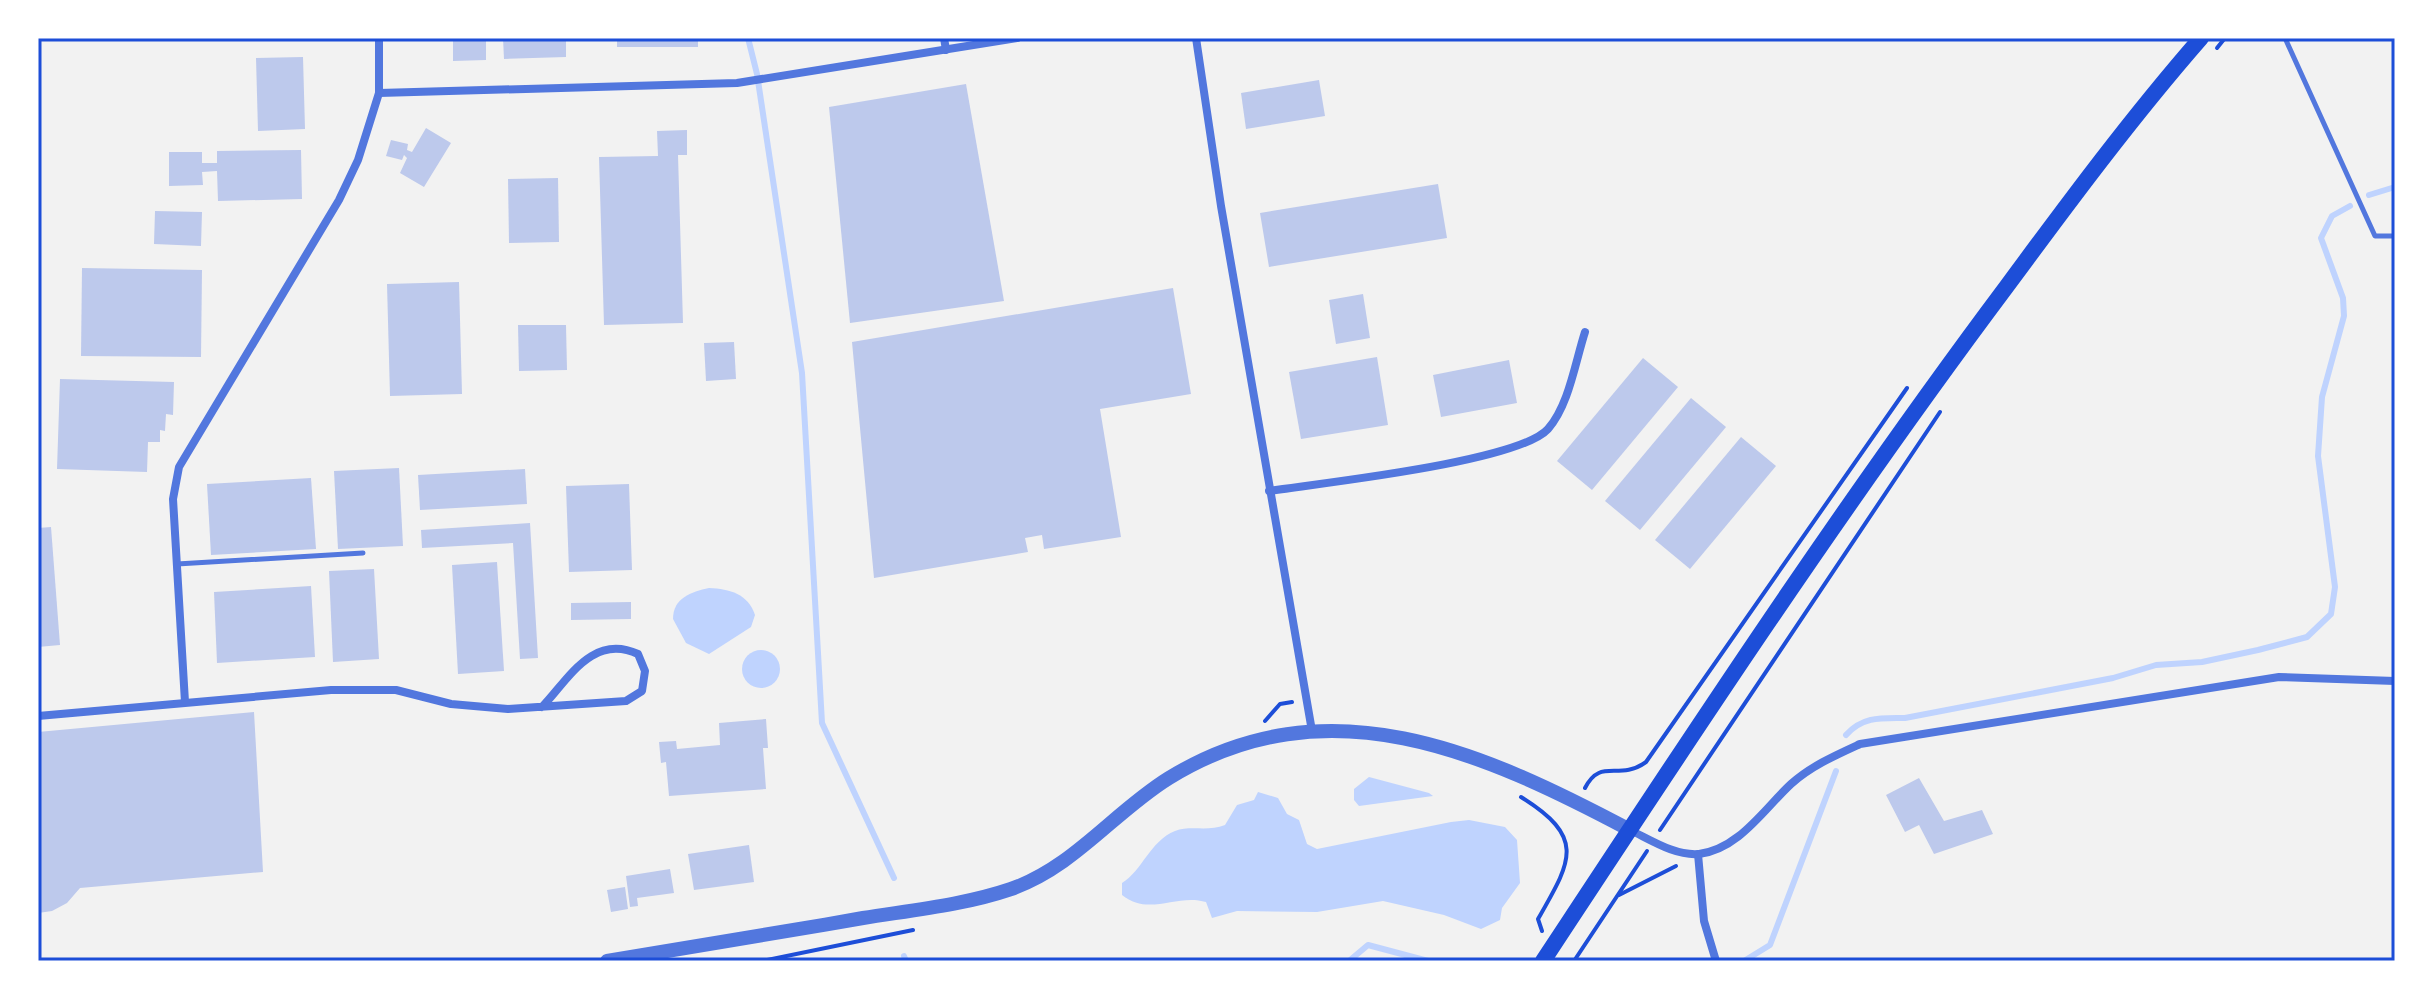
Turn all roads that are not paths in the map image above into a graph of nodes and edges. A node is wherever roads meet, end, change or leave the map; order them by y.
1 (379, 38) edge
2 (944, 38) edge
3 (1017, 38) edge
4 (1196, 38) edge
5 (2201, 38) edge
6 (2285, 38) edge
7 (946, 50) junction
8 (379, 93) junction
9 (2395, 236) edge
10 (1585, 332) dead end
11 (1269, 491) junction
12 (363, 553) dead end
13 (176, 564) junction
14 (2395, 681) edge
15 (185, 702) junction
16 (542, 707) junction
17 (38, 716) edge
18 (1312, 731) junction
19 (1630, 830) junction
20 (1698, 854) junction
21 (607, 961) edge
22 (1543, 961) edge
23 (1716, 961) edge

1 - 8 street
2 - 7 street
3 - 7 street
4 - 11 street
5 - 19 main road
6 - 9 lane
7 - 8 street
8 - 13 street
10 - 11 street
11 - 18 street
12 - 13 lane
13 - 15 street
14 - 20 street
15 - 16 street
15 - 17 street
16 - 16 street
18 - 19 street
18 - 21 street
19 - 20 street
19 - 22 main road
20 - 23 street

